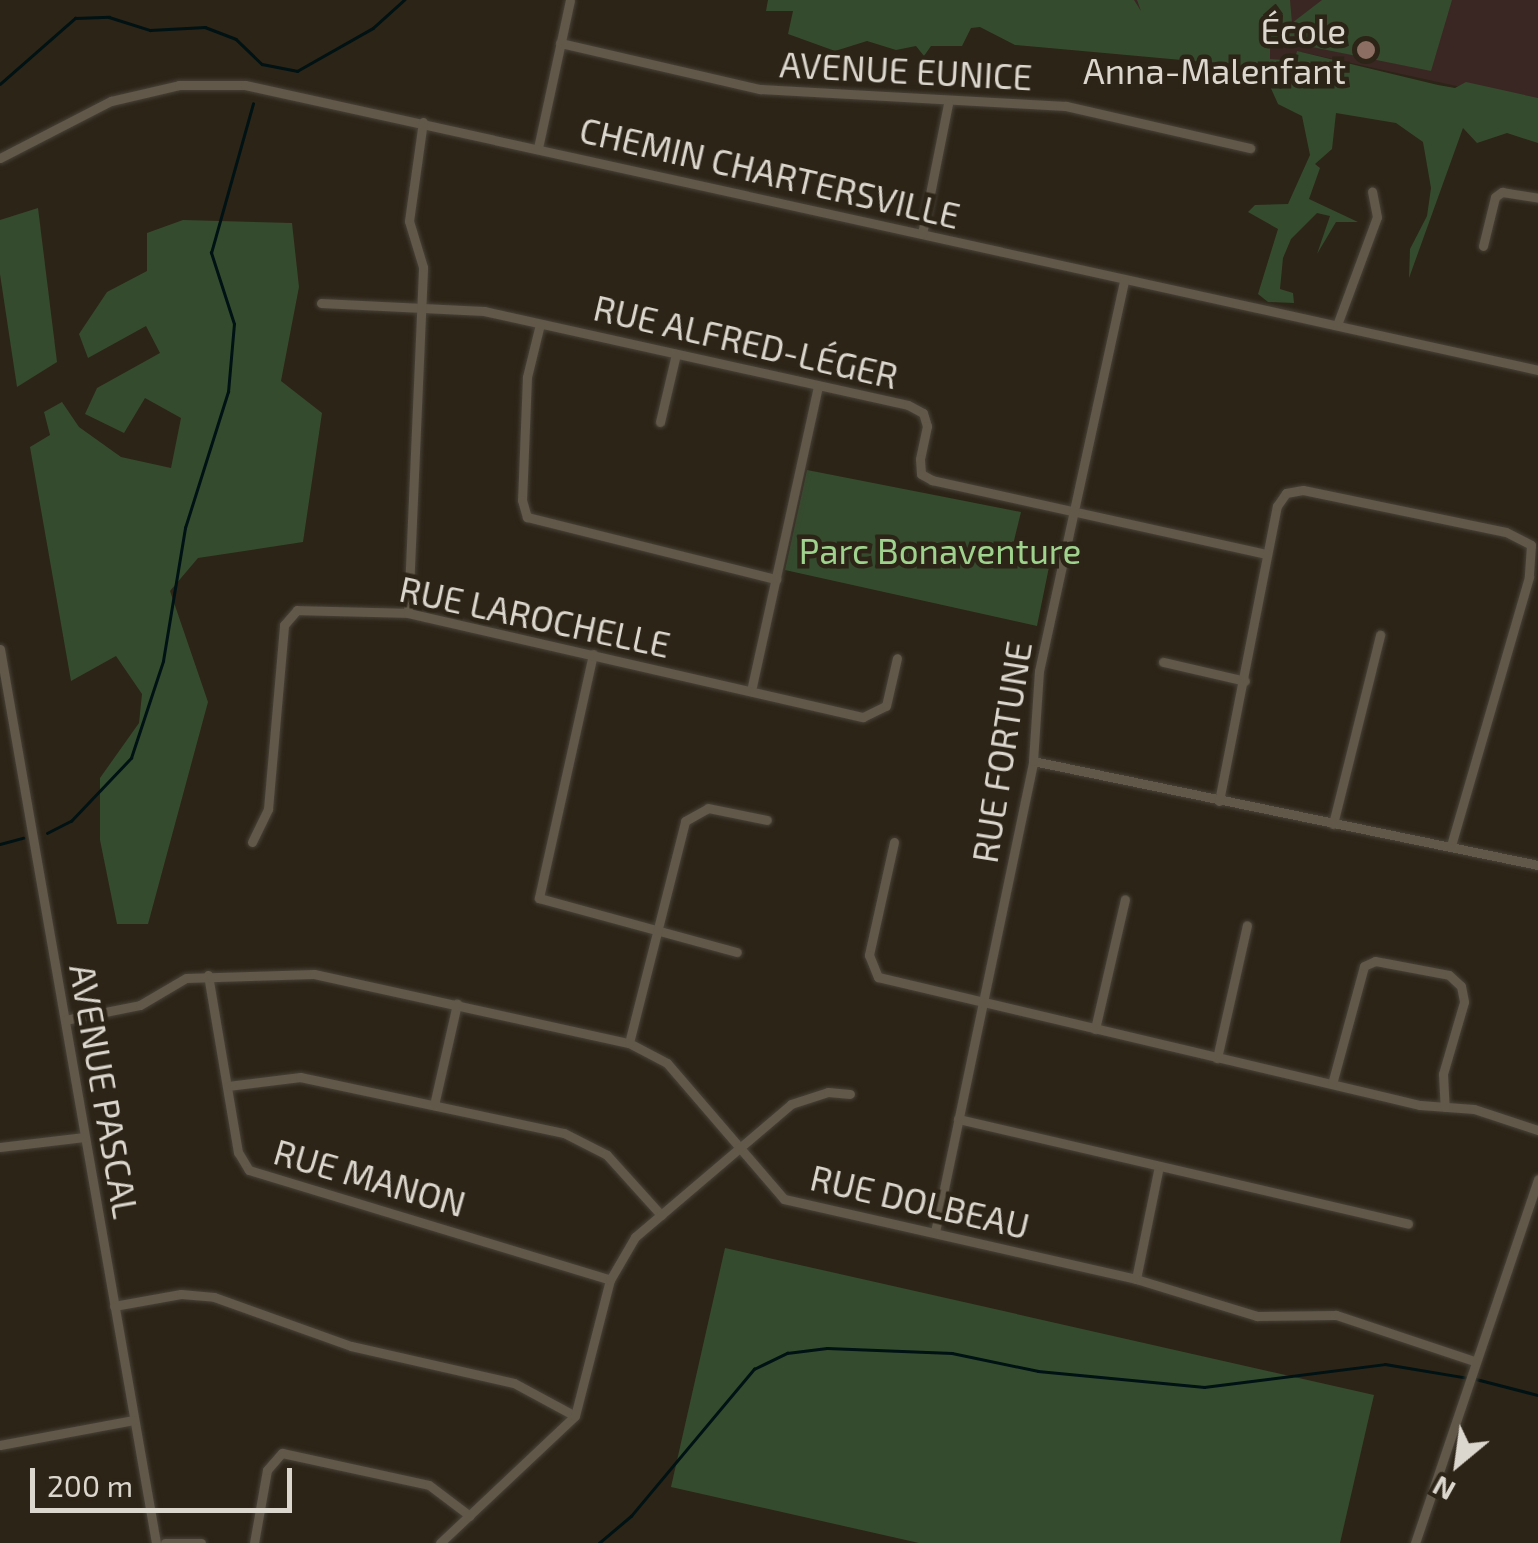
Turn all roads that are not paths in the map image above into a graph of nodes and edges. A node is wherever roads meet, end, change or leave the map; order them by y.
1 (570, 0) edge
2 (560, 43) junction
3 (948, 104) junction
4 (423, 122) junction
5 (538, 148) junction
6 (1250, 148) dead end
7 (0, 158) edge
8 (1372, 191) dead end
9 (1538, 198) edge
10 (922, 234) junction
11 (1482, 246) dead end
12 (1124, 280) junction
13 (321, 303) dead end
14 (421, 308) junction
15 (540, 324) junction
16 (1336, 325) junction
17 (676, 354) junction
18 (1538, 370) edge
19 (818, 388) junction
20 (660, 422) dead end
21 (1073, 512) junction
22 (1266, 554) junction
23 (776, 579) junction
24 (408, 612) junction
25 (1380, 634) dead end
26 (0, 649) edge
27 (593, 654) junction
28 (897, 658) dead end
29 (1163, 662) dead end
30 (1245, 681) junction
31 (751, 691) junction
32 (1032, 761) junction
33 (1219, 802) junction
34 (766, 820) dead end
35 (1334, 824) junction
36 (252, 842) dead end
37 (894, 842) dead end
38 (1451, 846) junction
39 (1538, 866) edge
40 (1125, 899) dead end
41 (1248, 925) dead end
42 (658, 930) junction
43 (737, 952) dead end
44 (208, 974) junction
45 (985, 1003) junction
46 (457, 1004) junction
47 (65, 1020) junction
48 (1095, 1029) junction
49 (629, 1043) junction
50 (1217, 1058) junction
51 (1332, 1084) junction
52 (228, 1086) junction
53 (850, 1094) dead end
54 (434, 1105) junction
55 (1445, 1107) junction
56 (958, 1119) junction
57 (1538, 1130) edge
58 (84, 1137) junction
59 (0, 1147) edge
60 (742, 1147) junction
61 (1159, 1166) junction
62 (1538, 1179) edge
63 (661, 1215) junction
64 (1408, 1224) dead end
65 (935, 1232) junction
66 (1136, 1279) junction
67 (610, 1280) junction
68 (114, 1306) junction
69 (1474, 1361) junction
70 (575, 1416) junction
71 (134, 1420) junction
72 (0, 1445) edge
73 (470, 1516) junction
74 (156, 1543) edge
75 (165, 1543) edge
76 (200, 1543) edge
77 (254, 1543) edge
78 (440, 1543) edge
79 (1415, 1543) edge

1 - 2 street
2 - 3 street, AVENUE EUNICE
2 - 5 street
3 - 6 street, AVENUE EUNICE
3 - 10 street
4 - 5 street, CHEMIN CHARTERSVILLE
4 - 7 street, CHEMIN CHARTERSVILLE
4 - 14 street
5 - 10 street, CHEMIN CHARTERSVILLE
8 - 16 street
9 - 11 street
10 - 12 street, CHEMIN CHARTERSVILLE
12 - 16 street, CHEMIN CHARTERSVILLE
12 - 21 street, RUE FORTUNE
13 - 14 street, RUE ALFRED-LÉGER
14 - 15 street, RUE ALFRED-LÉGER
14 - 24 street
15 - 17 street, RUE ALFRED-LÉGER
15 - 23 street
16 - 18 street, CHEMIN CHARTERSVILLE
17 - 19 street, RUE ALFRED-LÉGER
17 - 20 street
19 - 21 street, RUE ALFRED-LÉGER
19 - 23 street
21 - 22 street, RUE ALFRED-LÉGER
21 - 32 street, RUE FORTUNE
22 - 30 street
22 - 38 street
23 - 31 street
24 - 27 street, RUE LAROCHELLE
24 - 36 street, RUE LAROCHELLE
25 - 35 street
26 - 47 street, AVENUE PASCAL
27 - 31 street, RUE LAROCHELLE
27 - 42 street
28 - 31 street, RUE LAROCHELLE
29 - 30 street
30 - 33 street
32 - 33 street
32 - 45 street, RUE FORTUNE
33 - 35 street
34 - 42 street
35 - 38 street
37 - 45 street
38 - 39 street
40 - 48 street
41 - 50 street
42 - 43 street
42 - 49 street
44 - 46 street, RUE DOLBEAU
44 - 47 street, RUE DOLBEAU
44 - 52 street, RUE MANON
45 - 48 street
45 - 56 street, RUE FORTUNE
46 - 49 street, RUE DOLBEAU
46 - 54 street
47 - 58 street, AVENUE PASCAL
48 - 50 street
49 - 60 street, RUE DOLBEAU
50 - 51 street
51 - 55 street
51 - 55 street
52 - 54 street
52 - 67 street, RUE MANON
53 - 60 street
54 - 63 street
55 - 57 street
56 - 61 street
56 - 65 street, RUE FORTUNE
58 - 59 street
58 - 68 street, AVENUE PASCAL
60 - 63 street
60 - 65 street, RUE DOLBEAU
61 - 64 street
61 - 66 street
62 - 69 street
63 - 67 street
65 - 66 street, RUE DOLBEAU
66 - 69 street, RUE DOLBEAU
67 - 70 street
68 - 70 street
68 - 71 street, AVENUE PASCAL
69 - 79 street
70 - 73 street
71 - 72 street
71 - 74 street, AVENUE PASCAL
73 - 77 street
73 - 78 street
75 - 76 street

